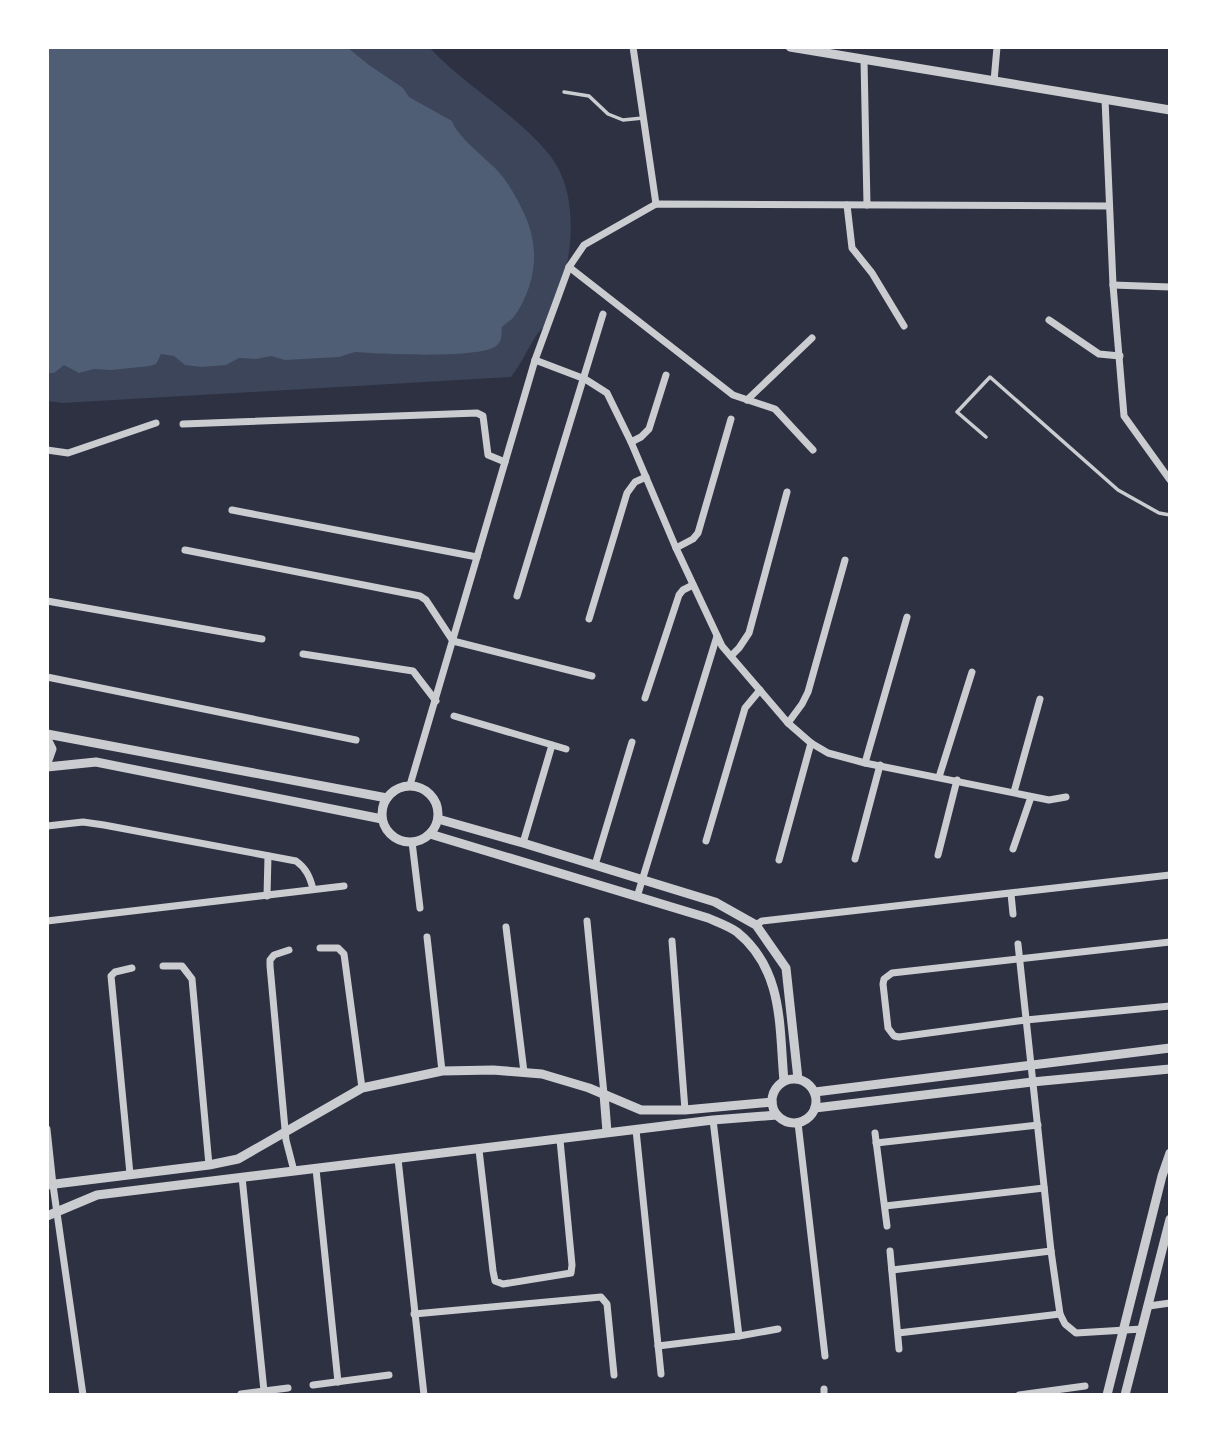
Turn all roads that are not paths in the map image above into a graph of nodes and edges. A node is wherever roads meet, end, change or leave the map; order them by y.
1 (632, 47) edge
2 (790, 47) edge
3 (997, 47) edge
4 (864, 60) junction
5 (993, 82) junction
6 (564, 92) dead end
7 (1105, 99) junction
8 (1170, 110) edge
9 (643, 118) junction
10 (656, 204) junction
11 (847, 205) junction
12 (867, 205) junction
13 (1109, 206) junction
14 (569, 267) junction
15 (1113, 285) junction
16 (1170, 287) edge
17 (603, 314) dead end
18 (1049, 320) dead end
19 (904, 326) dead end
20 (812, 338) dead end
21 (1120, 356) junction
22 (535, 360) junction
23 (666, 375) dead end
24 (585, 379) junction
25 (747, 400) junction
26 (731, 419) dead end
27 (156, 423) dead end
28 (183, 424) dead end
29 (986, 437) dead end
30 (631, 442) junction
31 (47, 450) edge
32 (813, 450) dead end
33 (505, 462) junction
34 (646, 477) junction
35 (1170, 480) edge
36 (787, 492) dead end
37 (232, 510) dead end
38 (1170, 516) edge
39 (676, 548) junction
40 (186, 550) dead end
41 (477, 557) junction
42 (845, 560) dead end
43 (694, 585) junction
44 (517, 597) dead end
45 (47, 601) edge
46 (906, 617) dead end
47 (589, 619) dead end
48 (717, 636) junction
49 (262, 639) dead end
50 (453, 641) junction
51 (303, 654) dead end
52 (730, 656) junction
53 (972, 672) dead end
54 (592, 676) dead end
55 (47, 677) edge
56 (760, 690) junction
57 (645, 698) dead end
58 (1040, 699) dead end
59 (436, 701) junction
60 (454, 716) dead end
61 (788, 723) junction
62 (47, 736) edge
63 (355, 740) dead end
64 (632, 742) dead end
65 (811, 743) junction
66 (552, 745) junction
67 (566, 749) dead end
68 (865, 762) junction
69 (47, 765) edge
70 (880, 765) junction
71 (939, 777) junction
72 (957, 780) junction
73 (410, 785) junction
74 (1014, 792) junction
75 (1031, 797) junction
76 (1066, 797) dead end
77 (387, 798) junction
78 (382, 819) junction
79 (438, 819) junction
80 (47, 826) edge
81 (430, 834) junction
82 (706, 841) dead end
83 (412, 842) junction
84 (523, 843) junction
85 (1013, 849) dead end
86 (939, 855) dead end
87 (268, 856) junction
88 (855, 859) dead end
89 (779, 860) dead end
90 (595, 865) junction
91 (1170, 875) edge
92 (642, 880) junction
93 (344, 886) dead end
94 (313, 889) junction
95 (1011, 894) junction
96 (267, 896) junction
97 (637, 897) junction
98 (420, 908) dead end
99 (1013, 914) dead end
100 (47, 921) edge
101 (587, 921) dead end
102 (756, 925) junction
103 (506, 927) dead end
104 (427, 937) dead end
105 (672, 941) dead end
106 (1170, 942) edge
107 (1018, 944) dead end
108 (320, 948) dead end
109 (289, 950) dead end
110 (1019, 958) junction
111 (163, 966) dead end
112 (131, 968) dead end
113 (1170, 1006) edge
114 (1026, 1020) junction
115 (1170, 1048) edge
116 (1030, 1063) junction
117 (1170, 1069) edge
118 (442, 1071) junction
119 (524, 1072) junction
120 (798, 1079) junction
121 (784, 1081) junction
122 (1032, 1082) junction
123 (362, 1088) junction
124 (815, 1092) junction
125 (604, 1094) junction
126 (772, 1102) junction
127 (816, 1108) junction
128 (685, 1110) junction
129 (777, 1115) junction
130 (713, 1120) junction
131 (799, 1123) junction
132 (1038, 1125) junction
133 (47, 1129) edge
134 (636, 1129) junction
135 (285, 1131) junction
136 (607, 1132) junction
137 (875, 1133) dead end
138 (560, 1140) junction
139 (876, 1143) junction
140 (479, 1150) junction
141 (1170, 1153) edge
142 (398, 1159) junction
143 (209, 1165) junction
144 (316, 1169) junction
145 (294, 1171) junction
146 (130, 1174) junction
147 (242, 1177) junction
148 (50, 1185) edge
149 (1044, 1188) junction
150 (885, 1206) junction
151 (57, 1211) junction
152 (47, 1216) edge
153 (1170, 1219) edge
154 (887, 1226) dead end
155 (1168, 1237) edge
156 (890, 1251) dead end
157 (1051, 1251) junction
158 (892, 1270) junction
159 (1170, 1303) edge
160 (1149, 1306) junction
161 (414, 1314) junction
162 (1060, 1314) junction
163 (778, 1329) dead end
164 (1142, 1329) junction
165 (1123, 1331) junction
166 (898, 1333) junction
167 (739, 1336) junction
168 (658, 1346) junction
169 (899, 1349) dead end
170 (825, 1356) dead end
171 (614, 1374) dead end
172 (661, 1374) dead end
173 (389, 1375) dead end
174 (338, 1382) junction
175 (313, 1385) dead end
176 (1085, 1386) dead end
177 (288, 1388) dead end
178 (264, 1391) junction
179 (241, 1394) edge
180 (83, 1395) edge
181 (424, 1395) edge
182 (1019, 1395) edge
183 (1107, 1395) edge
184 (1125, 1395) edge

1 - 9 street
2 - 4 street
3 - 5 street
4 - 5 street
4 - 12 street
5 - 7 street
6 - 9 lane
7 - 8 street
7 - 13 street
9 - 10 street
10 - 11 street
10 - 14 street
11 - 12 street
11 - 19 street
12 - 13 street
13 - 15 street
14 - 22 street
14 - 25 street
15 - 16 street
15 - 21 street
17 - 24 street
18 - 21 street
20 - 25 street
21 - 35 street
22 - 24 street
22 - 33 street
23 - 30 street
24 - 30 street
24 - 44 street
25 - 32 street
26 - 39 street
27 - 31 street
28 - 33 street
29 - 38 lane
30 - 34 street
33 - 41 street
34 - 39 street
34 - 47 street
36 - 52 street
37 - 41 street
39 - 43 street
40 - 50 street
41 - 50 street
42 - 61 street
43 - 48 street
43 - 57 street
45 - 49 street
46 - 68 street
48 - 52 street
48 - 92 street
50 - 54 street
50 - 59 street
51 - 59 street
52 - 56 street
53 - 71 street
55 - 63 street
56 - 61 street
56 - 82 street
58 - 74 street
59 - 73 street
60 - 66 street
61 - 65 street
62 - 69 street
62 - 77 street
64 - 90 street
65 - 68 street
65 - 89 street
66 - 67 street
66 - 84 street
68 - 70 street
69 - 78 street
70 - 71 street
70 - 88 street
71 - 72 street
72 - 74 street
72 - 86 street
73 - 77 street
73 - 79 street
74 - 75 street
75 - 76 street
75 - 85 street
77 - 78 street
78 - 83 street
79 - 81 street
79 - 84 street
80 - 87 street
81 - 83 street
81 - 97 street
83 - 98 street
84 - 90 street
87 - 94 street
87 - 96 street
90 - 92 street
91 - 95 street
92 - 97 street
92 - 102 street
93 - 94 street
94 - 96 street
95 - 99 street
95 - 102 street
96 - 100 street
97 - 121 street
101 - 125 street
102 - 120 street
103 - 119 street
104 - 118 street
105 - 128 street
106 - 110 street
107 - 110 street
108 - 123 street
109 - 135 street
110 - 114 street
110 - 114 street
111 - 143 street
112 - 146 street
113 - 114 street
114 - 116 street
115 - 116 street
116 - 122 street
116 - 124 street
117 - 122 street
118 - 119 street
118 - 123 street
119 - 125 street
120 - 121 street
120 - 124 street
121 - 126 street
122 - 127 street
122 - 132 street
123 - 135 street
124 - 127 street
125 - 128 street
125 - 136 street
126 - 128 street
126 - 129 street
127 - 131 street
129 - 130 street
129 - 131 street
130 - 134 street
130 - 167 street
131 - 170 street
132 - 139 street
132 - 149 street
133 - 148 street
134 - 136 street
134 - 168 street
135 - 143 street
135 - 145 street
136 - 138 street
137 - 139 street
138 - 140 street
138 - 140 street
139 - 150 street
140 - 142 street
141 - 165 street
142 - 144 street
142 - 161 street
143 - 146 street
144 - 145 street
144 - 174 street
145 - 147 street
146 - 148 street
147 - 151 street
147 - 178 street
148 - 151 street
149 - 150 street
149 - 157 street
150 - 154 street
151 - 152 street
151 - 180 street
153 - 155 street
155 - 160 street
156 - 158 street
157 - 158 street
157 - 162 street
158 - 166 street
159 - 160 street
160 - 164 street
161 - 171 street
161 - 181 street
162 - 165 street
162 - 166 street
163 - 167 street
164 - 165 street
164 - 184 street
165 - 183 street
166 - 169 street
167 - 168 street
168 - 172 street
173 - 174 street
174 - 175 street
176 - 182 street
177 - 178 street
178 - 179 street

